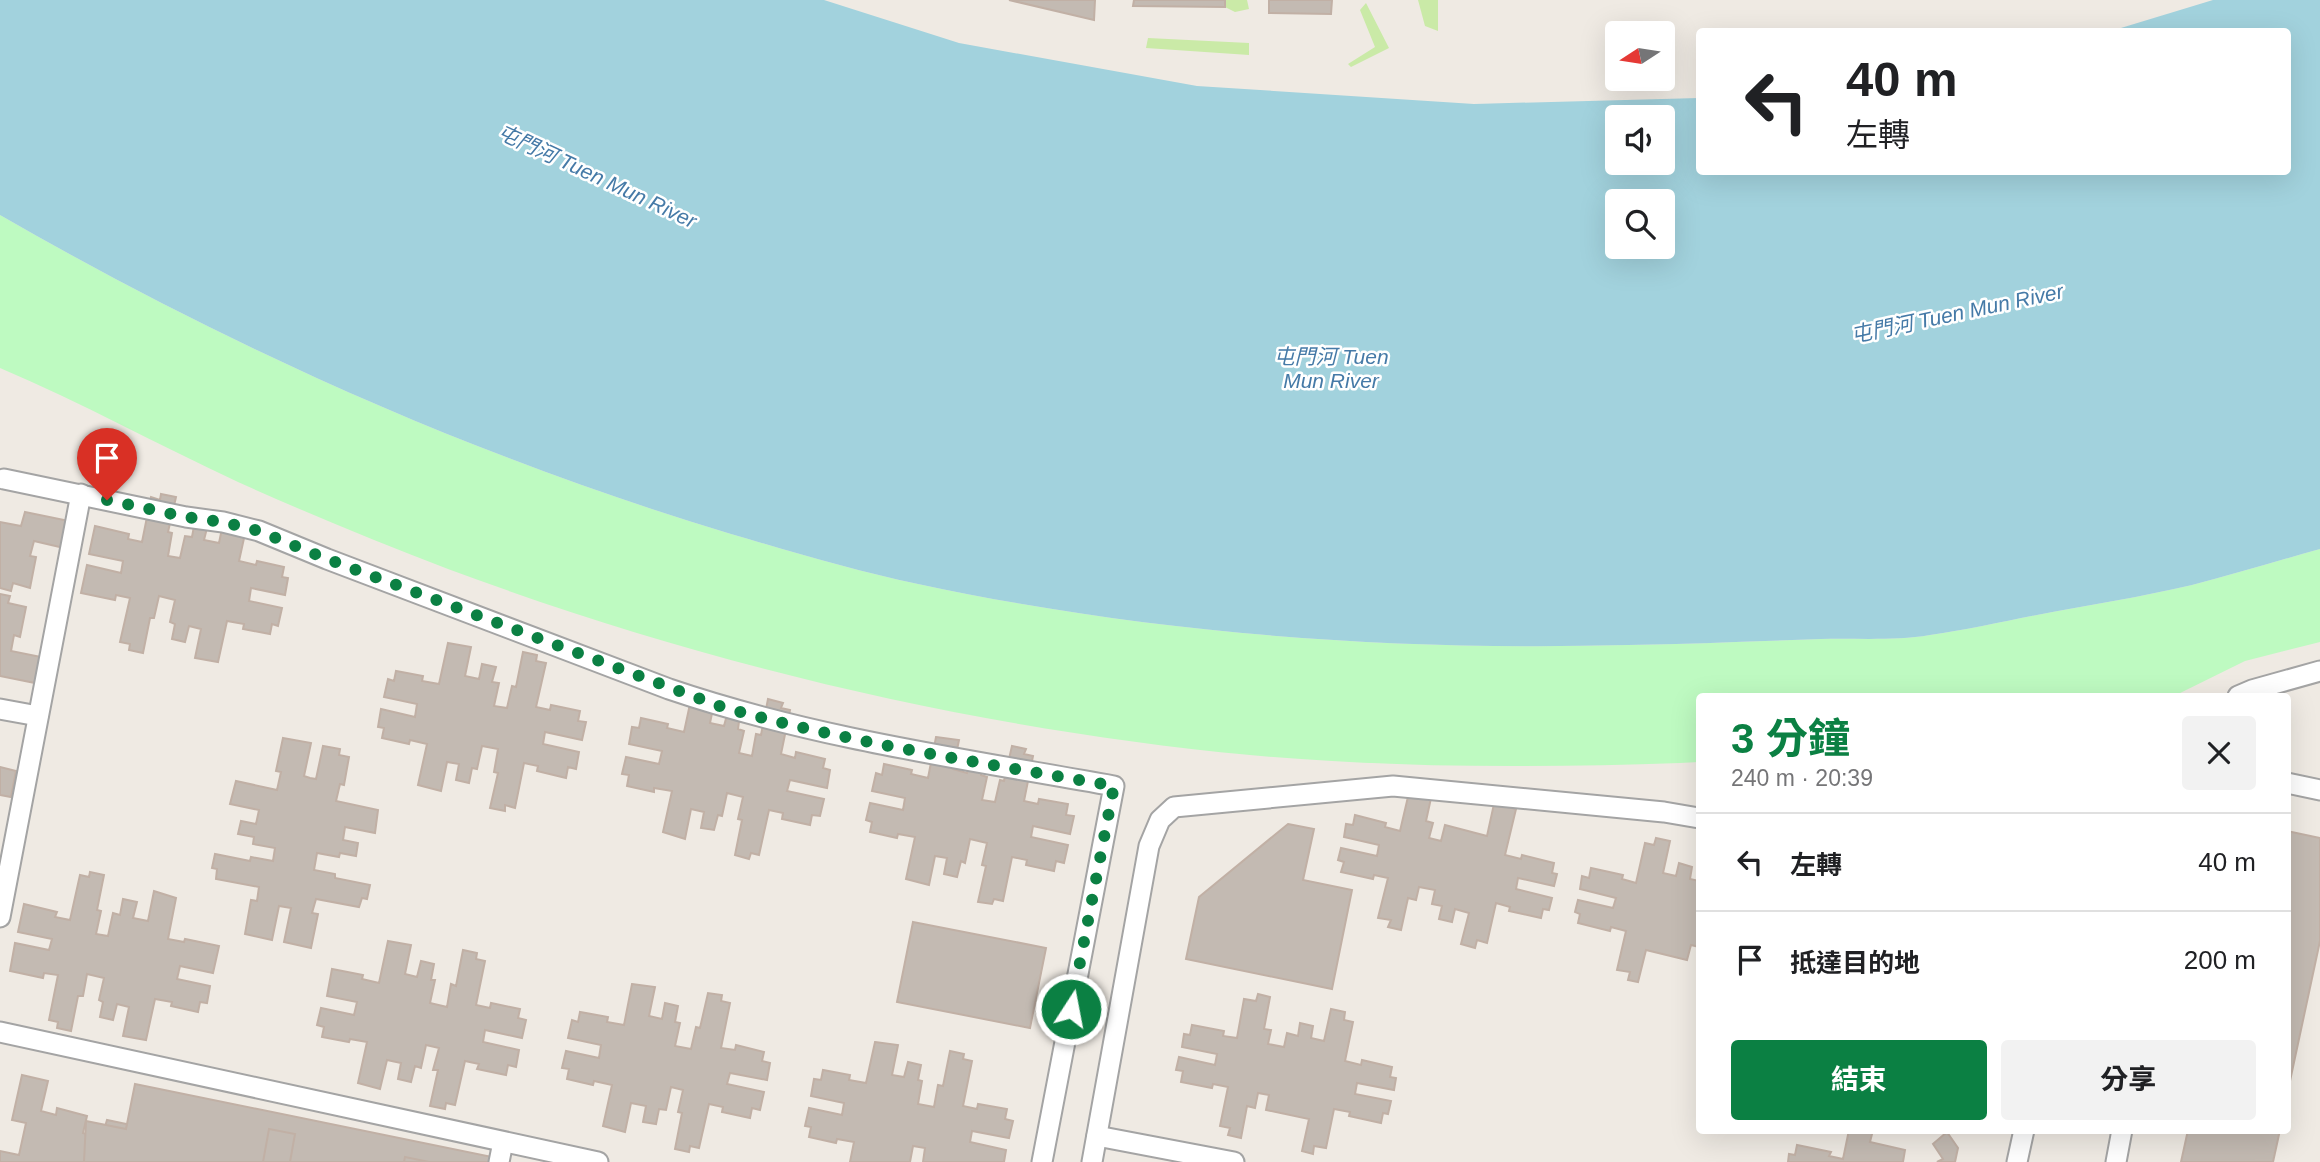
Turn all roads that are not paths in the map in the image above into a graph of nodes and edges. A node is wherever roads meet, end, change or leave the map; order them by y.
1 (4, 479) dead end
2 (81, 494) junction
3 (2320, 671) edge
4 (2245, 693) edge
5 (0, 709) edge
6 (38, 716) junction
7 (2291, 784) edge
8 (2320, 790) edge
9 (1696, 817) edge
10 (0, 917) edge
11 (0, 1032) edge
12 (2023, 1134) edge
13 (2121, 1134) edge
14 (1097, 1136) junction
15 (503, 1142) junction
16 (499, 1162) edge
17 (598, 1162) edge
18 (1042, 1162) edge
19 (1092, 1162) edge
20 (1234, 1162) edge
21 (2017, 1162) edge
22 (2116, 1162) edge

1 - 2 lane
2 - 6 lane
2 - 18 lane
3 - 4 lane
5 - 6 lane
6 - 10 lane
7 - 8 lane
9 - 14 lane
11 - 15 lane
12 - 21 lane
13 - 22 lane
14 - 19 lane
14 - 20 lane
15 - 16 lane
15 - 17 lane

